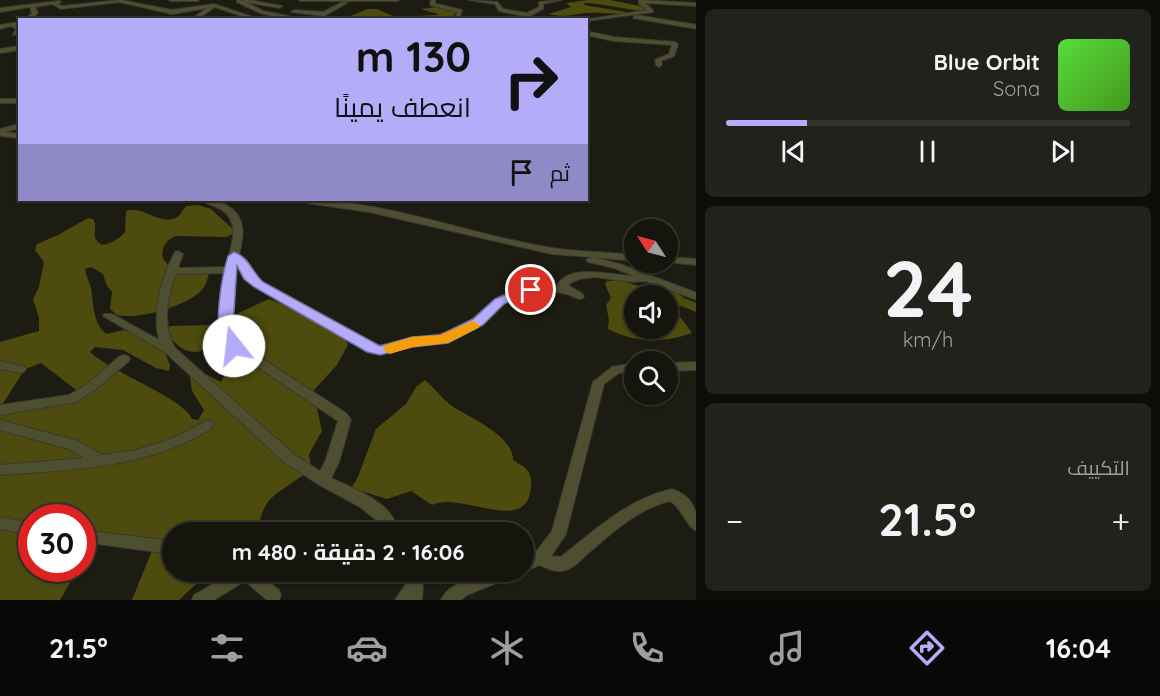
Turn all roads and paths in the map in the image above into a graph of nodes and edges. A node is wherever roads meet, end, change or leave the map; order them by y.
1 (19, 0) edge
2 (80, 0) edge
3 (171, 0) edge
4 (199, 0) edge
5 (238, 0) edge
6 (301, 0) edge
7 (398, 0) edge
8 (433, 0) edge
9 (471, 0) edge
10 (559, 0) edge
11 (355, 1) edge
12 (52, 2) edge
13 (635, 2) edge
14 (644, 4) junction
15 (214, 5) junction
16 (32, 6) junction
17 (280, 7) dead end
18 (0, 8) edge
19 (61, 8) junction
20 (695, 8) edge
21 (154, 9) junction
22 (201, 12) junction
23 (294, 12) dead end
24 (58, 14) dead end
25 (528, 15) junction
26 (623, 15) junction
27 (29, 18) edge
28 (194, 18) edge
29 (255, 18) edge
30 (287, 18) edge
31 (457, 18) edge
32 (523, 18) edge
33 (588, 20) edge
34 (18, 23) edge
35 (12, 25) junction
36 (0, 27) edge
37 (696, 27) edge
38 (18, 28) edge
39 (18, 32) edge
40 (588, 33) edge
41 (15, 34) dead end
42 (18, 48) edge
43 (0, 51) edge
44 (658, 65) dead end
45 (0, 101) edge
46 (18, 101) edge
47 (18, 127) edge
48 (0, 133) edge
49 (18, 136) edge
50 (208, 201) edge
51 (314, 201) edge
52 (178, 254) dead end
53 (582, 254) junction
54 (234, 256) junction
55 (624, 257) edge
56 (678, 261) edge
57 (696, 262) edge
58 (230, 270) junction
59 (172, 271) junction
60 (648, 278) junction
61 (567, 290) junction
62 (579, 296) dead end
63 (696, 297) edge
64 (108, 316) dead end
65 (170, 350) junction
66 (124, 359) dead end
67 (0, 365) edge
68 (696, 366) edge
69 (678, 367) edge
70 (20, 369) dead end
71 (624, 369) edge
72 (0, 410) edge
73 (0, 424) edge
74 (207, 425) dead end
75 (99, 460) junction
76 (0, 470) edge
77 (323, 480) junction
78 (386, 522) edge
79 (0, 524) edge
80 (696, 525) edge
81 (18, 527) edge
82 (96, 538) edge
83 (162, 547) edge
84 (540, 558) junction
85 (534, 560) edge
86 (230, 582) edge
87 (258, 582) edge
88 (481, 582) edge
89 (413, 586) edge
90 (273, 595) dead end
91 (200, 600) edge
92 (403, 600) edge
93 (449, 600) edge

1 - 18 street
2 - 12 street
3 - 4 street
5 - 17 street
5 - 30 street
6 - 11 street
7 - 11 street
8 - 31 street
9 - 25 street
10 - 25 street
11 - 23 street
12 - 16 street
12 - 19 street
13 - 14 street
14 - 20 street
14 - 26 street
15 - 21 street
15 - 22 street
15 - 29 street
16 - 18 street
16 - 27 street
19 - 21 street
19 - 24 street
21 - 22 street
22 - 28 street
25 - 32 street
26 - 33 street
26 - 37 street
34 - 35 street
35 - 36 street
35 - 38 street
39 - 41 street
40 - 44 street
42 - 43 street
45 - 46 street
47 - 48 street
48 - 49 street
50 - 54 street
51 - 53 street
52 - 59 street
53 - 55 street
53 - 60 street
54 - 58 street
54 - 61 street
56 - 57 street
58 - 59 street
58 - 77 street
59 - 65 street
60 - 61 street
60 - 63 street
61 - 62 street
64 - 65 street
65 - 77 street
66 - 72 street
67 - 70 street
68 - 69 street
71 - 84 street
73 - 75 street
74 - 75 street
75 - 76 street
77 - 78 street
79 - 81 street
80 - 84 street
82 - 83 street
84 - 85 street
86 - 91 street
87 - 90 street
88 - 93 street
89 - 92 street

